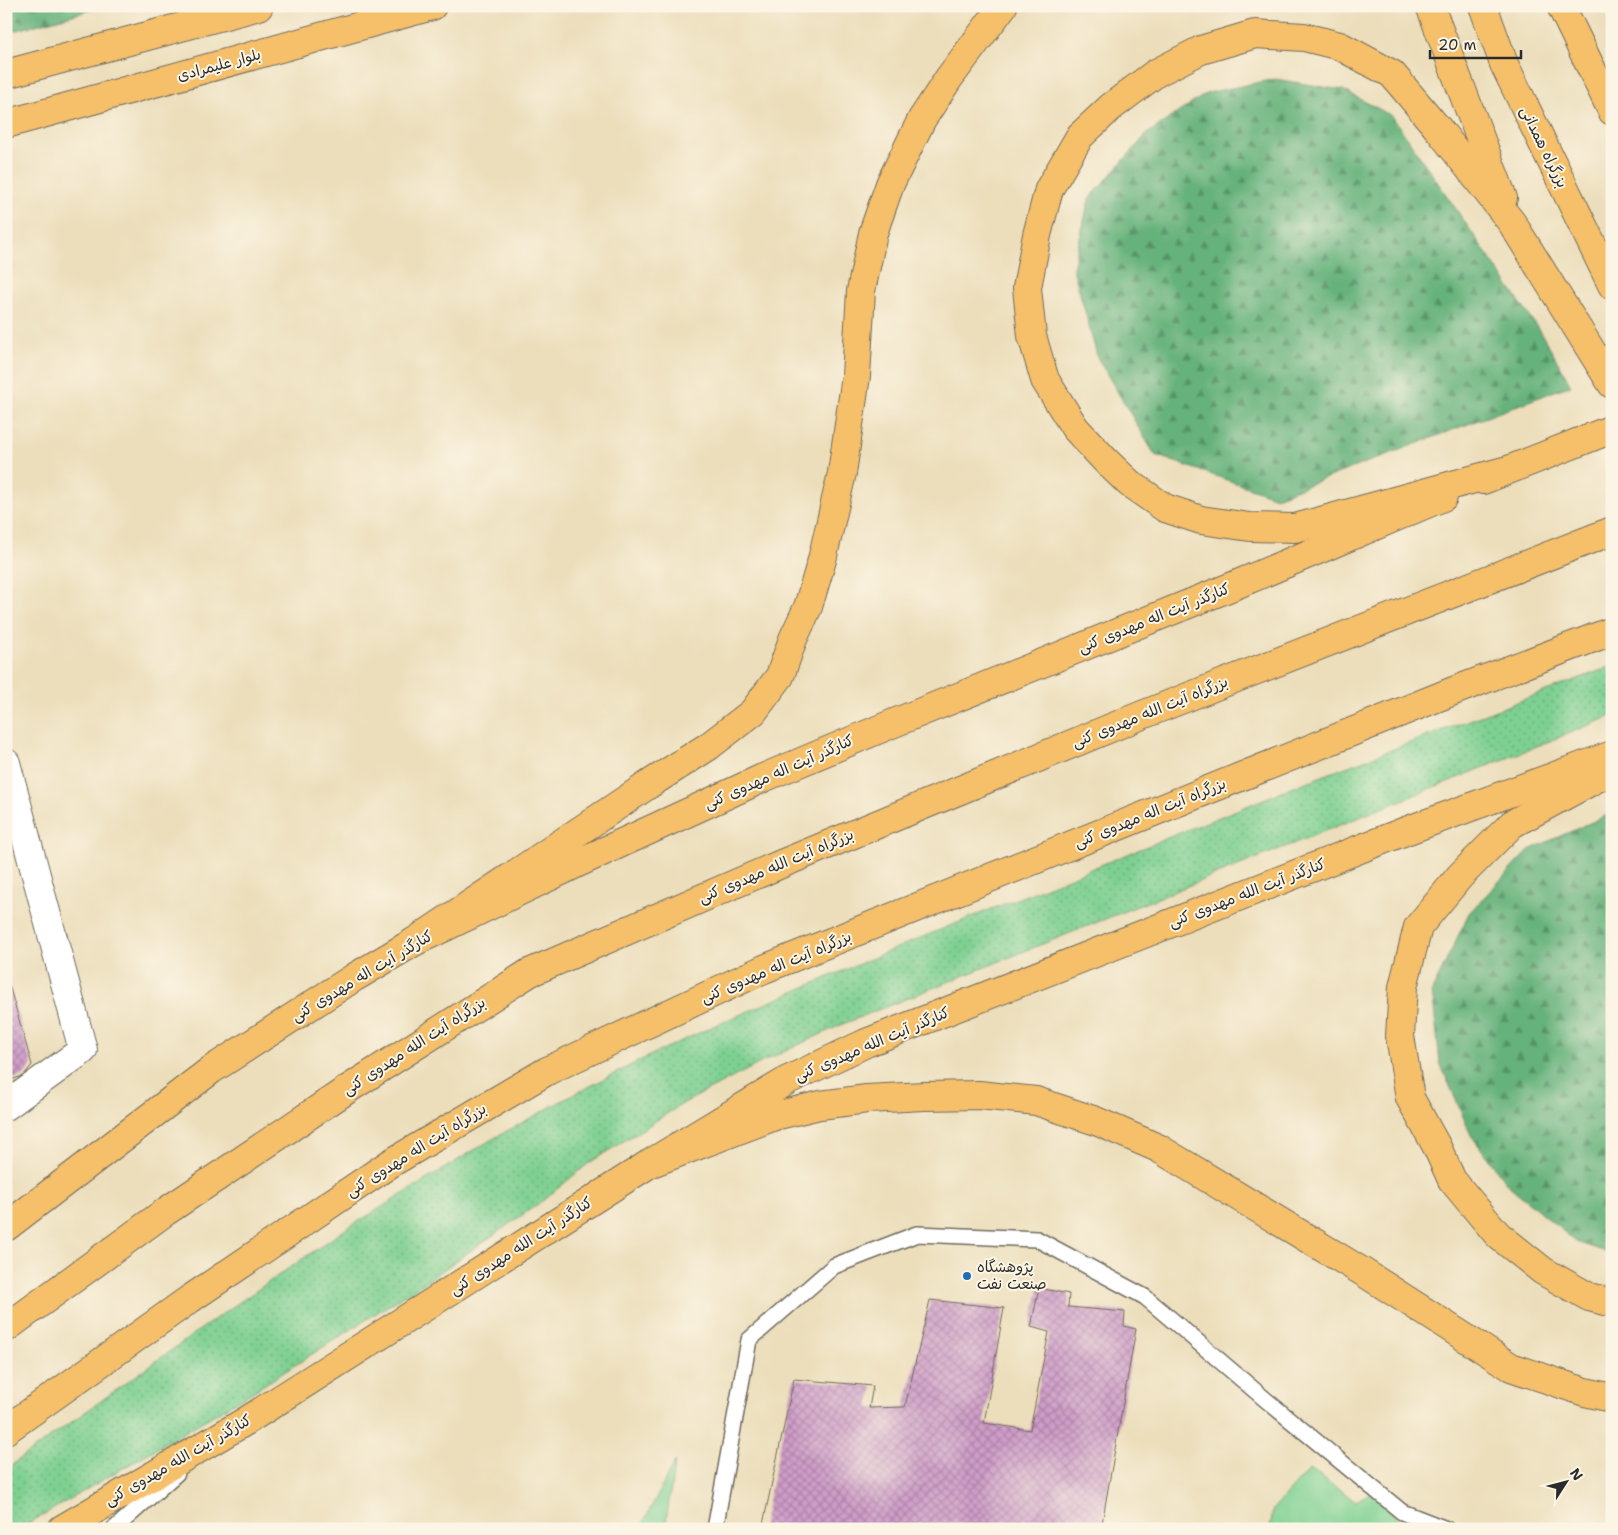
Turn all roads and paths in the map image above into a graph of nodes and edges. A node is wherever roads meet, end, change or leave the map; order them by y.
1 (259, 6) edge
2 (432, 6) edge
3 (1003, 6) edge
4 (1430, 6) edge
5 (1483, 6) edge
6 (1561, 6) edge
7 (6, 74) edge
8 (1612, 111) edge
9 (6, 124) edge
10 (1512, 223) junction
11 (1612, 285) edge
12 (1612, 384) edge
13 (1612, 428) edge
14 (1504, 470) junction
15 (1612, 531) edge
16 (1612, 631) edge
17 (1612, 755) edge
18 (6, 763) edge
19 (1612, 770) edge
20 (414, 942) junction
21 (6, 1106) edge
22 (649, 1164) junction
23 (6, 1227) edge
24 (1612, 1303) edge
25 (6, 1328) edge
26 (1612, 1398) edge
27 (6, 1430) edge
28 (213, 1440) junction
29 (62, 1529) edge
30 (114, 1529) edge
31 (715, 1529) edge
32 (1446, 1529) edge

1 - 7 main road
2 - 9 main road, بلوار علیمرادی
3 - 20 main road
4 - 10 main road
5 - 11 main road, بزرگراه همدانی
6 - 8 main road
10 - 12 main road
10 - 14 main road
13 - 14 main road, کنارگذر آیت اله مهدوی کنی
14 - 20 main road, کنارگذر آیت اله مهدوی کنی
15 - 25 main road, بزرگراه آیت الله مهدوی کنی
16 - 27 main road, بزرگراه آیت اله مهدوی کنی
17 - 22 main road, کنارگذر آیت الله مهدوی کنی
18 - 21 street
19 - 24 main road
20 - 23 main road, کنارگذر آیت اله مهدوی کنی
22 - 26 main road
22 - 28 main road, کنارگذر آیت الله مهدوی کنی
28 - 29 main road, کنارگذر آیت الله مهدوی کنی
28 - 30 lane
31 - 32 lane

